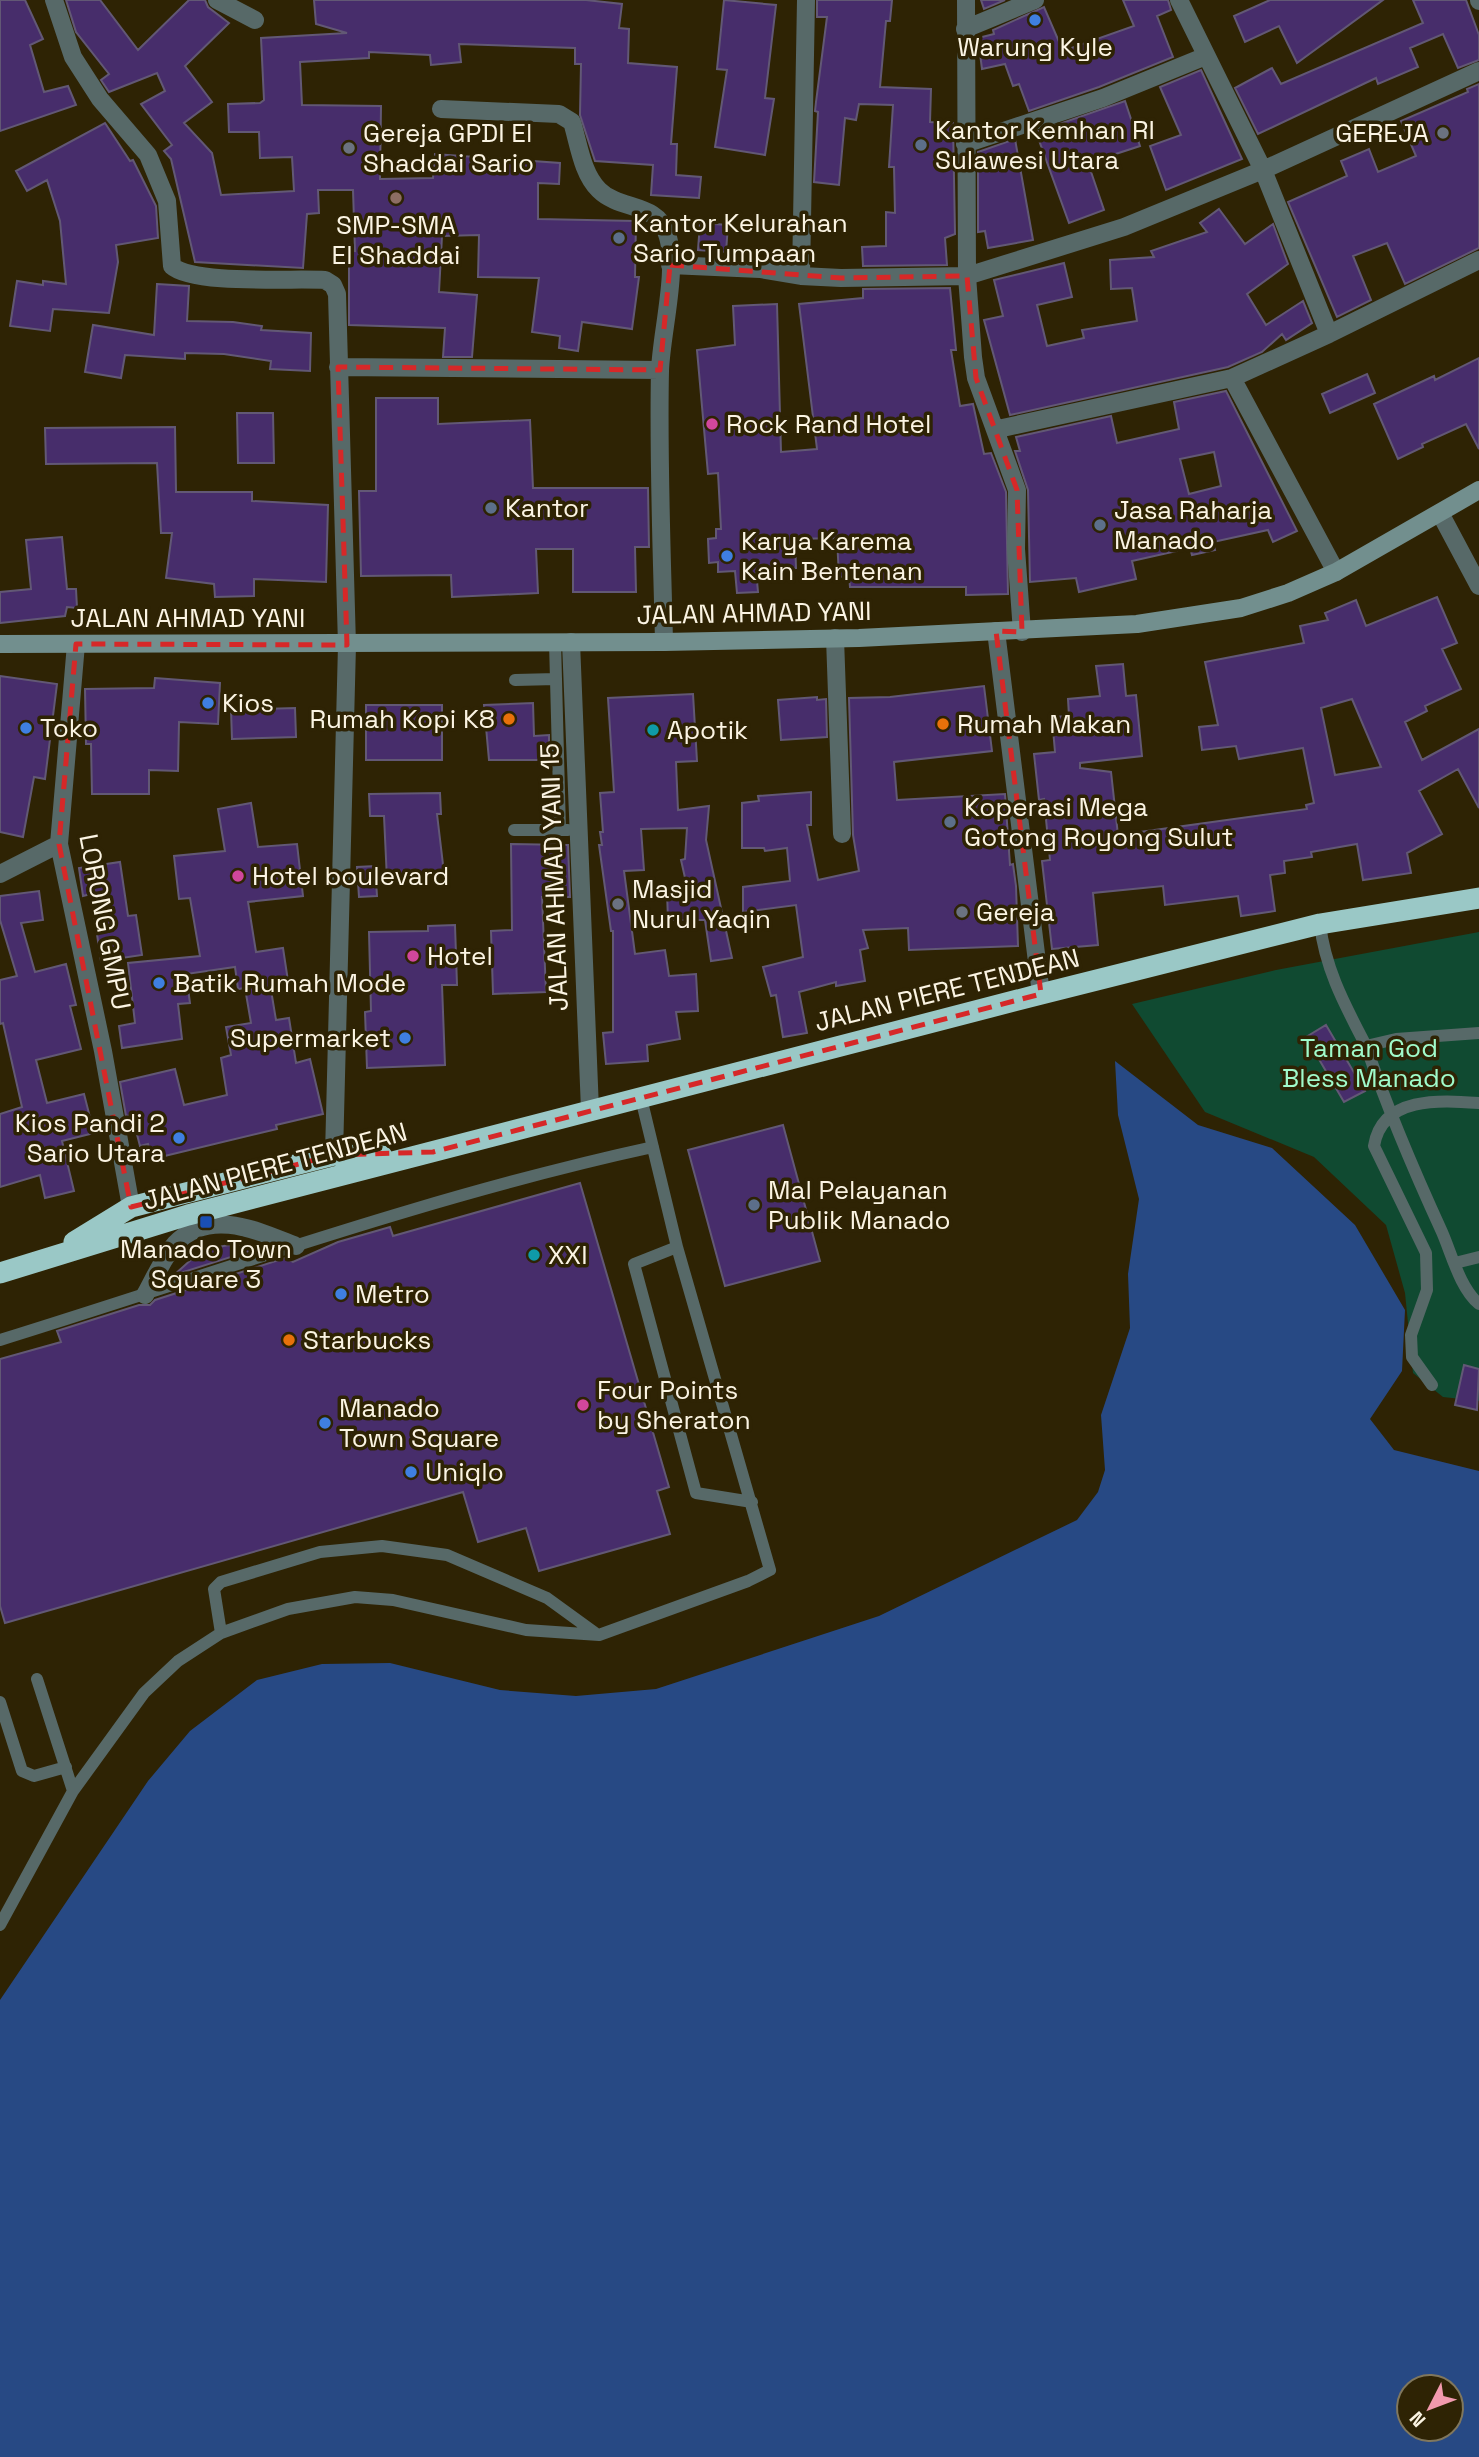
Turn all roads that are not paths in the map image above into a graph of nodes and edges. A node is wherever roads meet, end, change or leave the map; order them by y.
1 (54, 0) edge
2 (218, 0) edge
3 (806, 0) edge
4 (966, 0) edge
5 (1035, 0) edge
6 (1179, 0) edge
7 (255, 20) dead end
8 (965, 29) junction
9 (1206, 56) junction
10 (1479, 71) edge
11 (441, 109) dead end
12 (965, 144) junction
13 (1264, 170) junction
14 (1479, 260) edge
15 (670, 265) junction
16 (801, 276) junction
17 (967, 276) junction
18 (1329, 334) junction
19 (338, 368) junction
20 (660, 370) junction
21 (1232, 378) junction
22 (998, 429) junction
23 (1479, 490) edge
24 (1440, 513) junction
25 (1336, 572) junction
26 (1479, 586) edge
27 (996, 631) junction
28 (1022, 632) junction
29 (835, 638) junction
30 (563, 642) junction
31 (664, 642) junction
32 (0, 643) edge
33 (76, 644) junction
34 (347, 645) junction
35 (515, 680) dead end
36 (556, 680) junction
37 (568, 784) junction
38 (560, 830) junction
39 (579, 830) junction
40 (514, 831) dead end
41 (842, 834) dead end
42 (59, 844) junction
43 (0, 874) edge
44 (1479, 898) edge
45 (1320, 924) junction
46 (1041, 994) junction
47 (1479, 1033) edge
48 (1366, 1046) junction
49 (641, 1098) junction
50 (1479, 1103) edge
51 (590, 1110) junction
52 (1390, 1115) junction
53 (653, 1147) junction
54 (433, 1152) junction
55 (334, 1155) junction
56 (262, 1196) junction
57 (131, 1207) junction
58 (243, 1225) junction
59 (141, 1230) junction
60 (174, 1245) junction
61 (296, 1246) junction
62 (677, 1247) junction
63 (55, 1255) junction
64 (1479, 1257) edge
65 (1455, 1263) junction
66 (0, 1273) edge
67 (145, 1295) junction
68 (1479, 1304) edge
69 (0, 1340) edge
70 (1432, 1385) dead end
71 (752, 1502) junction
72 (220, 1633) junction
73 (599, 1635) junction
74 (37, 1679) dead end
75 (0, 1702) edge
76 (66, 1768) junction
77 (73, 1791) junction
78 (0, 1925) edge

1 - 19 street
2 - 7 street
3 - 16 street
4 - 8 street
5 - 8 street
6 - 9 street
8 - 12 street
9 - 12 street
9 - 13 street
10 - 13 street
11 - 15 street
12 - 17 street
13 - 17 street
13 - 18 street
14 - 18 street
15 - 16 street
15 - 20 street
16 - 17 street
17 - 22 street
18 - 21 street
19 - 20 street
19 - 34 street
20 - 31 street
21 - 22 street
21 - 25 street
22 - 28 street
23 - 24 main road, JALAN AHMAD YANI
24 - 25 main road, JALAN AHMAD YANI
24 - 26 street
25 - 28 main road, JALAN AHMAD YANI
27 - 28 main road, JALAN AHMAD YANI
27 - 29 main road, JALAN AHMAD YANI
27 - 46 street
29 - 31 main road, JALAN AHMAD YANI
29 - 41 street
30 - 31 main road, JALAN AHMAD YANI
30 - 34 main road, JALAN AHMAD YANI
30 - 36 lane
30 - 37 street, JALAN AHMAD YANI 15
32 - 33 main road, JALAN AHMAD YANI
33 - 34 main road, JALAN AHMAD YANI
33 - 42 street, LORONG GMPU
34 - 55 street
35 - 36 lane
36 - 37 lane
37 - 38 lane
37 - 39 street, JALAN AHMAD YANI 15
38 - 39 lane
38 - 40 lane
39 - 51 street, JALAN AHMAD YANI 15
42 - 43 street
42 - 57 street, LORONG GMPU
44 - 45 highway, JALAN PIERE TENDEAN
45 - 46 highway, JALAN PIERE TENDEAN
45 - 48 lane
46 - 49 highway, JALAN PIERE TENDEAN
47 - 48 lane
48 - 52 lane
49 - 51 highway, JALAN PIERE TENDEAN
49 - 53 lane
50 - 52 lane
51 - 54 highway, JALAN PIERE TENDEAN
52 - 65 lane
52 - 70 lane
53 - 61 lane
53 - 62 lane
54 - 55 highway, JALAN PIERE TENDEAN
54 - 56 highway, JALAN PIERE TENDEAN
55 - 57 highway, JALAN PIERE TENDEAN
56 - 58 street
56 - 59 highway, JALAN PIERE TENDEAN
57 - 63 highway, JALAN PIERE TENDEAN
58 - 60 street
58 - 61 street
59 - 60 street
59 - 63 highway, JALAN PIERE TENDEAN
60 - 67 street
61 - 67 lane
62 - 71 lane
62 - 71 lane
63 - 66 highway
64 - 65 lane
65 - 68 lane
67 - 69 lane
71 - 73 lane
72 - 73 lane
72 - 73 lane
72 - 77 lane
74 - 76 lane
75 - 76 lane
76 - 77 lane
77 - 78 lane

